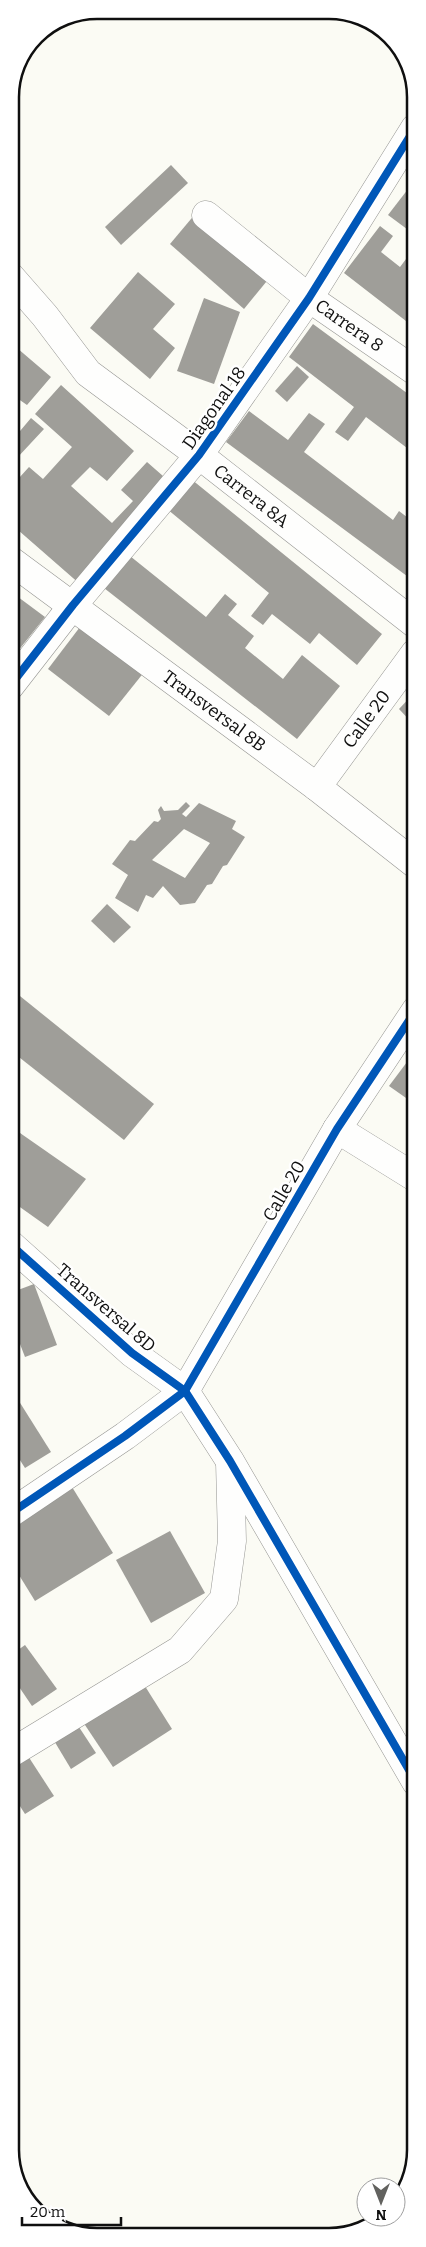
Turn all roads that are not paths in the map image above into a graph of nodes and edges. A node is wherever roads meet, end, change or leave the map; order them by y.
1 (407, 143) edge
2 (206, 215) dead end
3 (19, 286) edge
4 (309, 298) junction
5 (407, 365) edge
6 (199, 456) junction
7 (19, 567) edge
8 (72, 605) junction
9 (407, 618) edge
10 (407, 665) edge
11 (19, 674) edge
12 (317, 788) junction
13 (407, 857) edge
14 (407, 1024) edge
15 (337, 1129) junction
16 (407, 1172) edge
17 (19, 1256) edge
18 (185, 1391) junction
19 (230, 1461) junction
20 (19, 1507) edge
21 (19, 1748) edge
22 (407, 1766) edge

1 - 4 street, Diagonal 18
2 - 4 street, Carrera 8
3 - 6 street, Carrera 8A
4 - 5 street, Carrera 8
4 - 6 street, Diagonal 18
6 - 8 street, Diagonal 18
6 - 9 street, Carrera 8A
7 - 8 street, Transversal 8B
8 - 11 street, Diagonal 18
8 - 12 street, Transversal 8B
10 - 12 street, Calle 20
12 - 13 street, Transversal 8B
14 - 15 street, Calle 20
15 - 16 street
15 - 18 street, Calle 20
17 - 18 street, Transversal 8D
18 - 19 street
18 - 20 street
19 - 21 street
19 - 22 street

